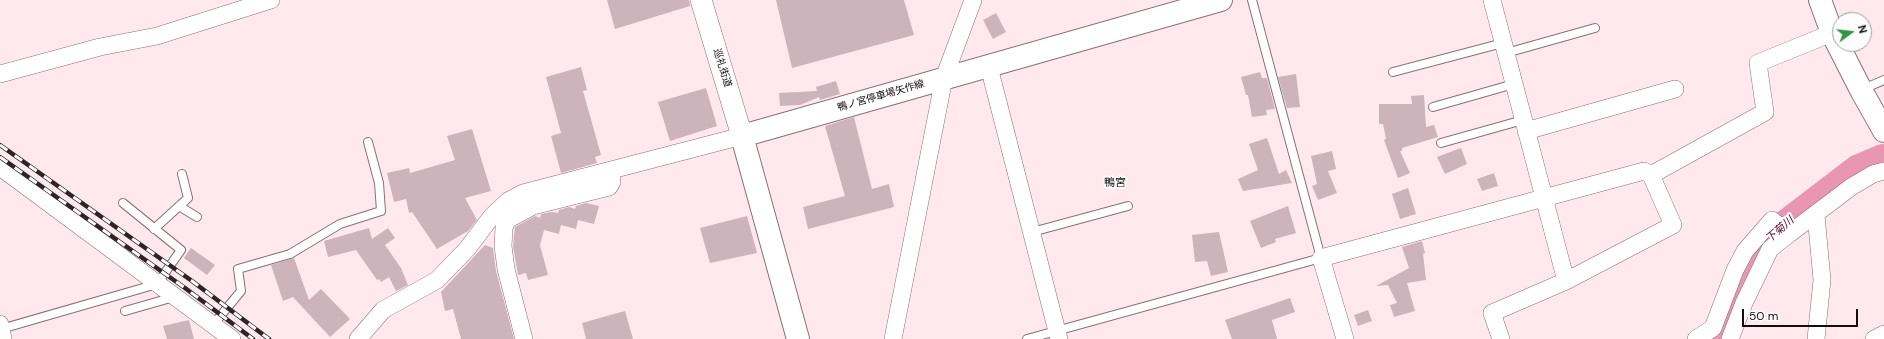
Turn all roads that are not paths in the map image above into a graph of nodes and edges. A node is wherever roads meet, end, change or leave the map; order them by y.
1 (271, 0) edge
2 (701, 0) edge
3 (1221, 0) edge
4 (1252, 0) edge
5 (1492, 0) edge
6 (1820, 0) edge
7 (971, 2) edge
8 (1595, 28) dead end
9 (1832, 33) joint
10 (1504, 48) junction
11 (1841, 52) edge
12 (989, 67) junction
13 (1393, 72) dead end
14 (0, 74) edge
15 (944, 78) junction
16 (1884, 80) edge
17 (1514, 84) junction
18 (1675, 89) dead end
19 (1860, 90) junction
20 (1433, 107) dead end
21 (1524, 125) junction
22 (1884, 131) edge
23 (742, 136) junction
24 (368, 142) dead end
25 (1441, 143) dead end
26 (0, 167) edge
27 (611, 170) junction
28 (1884, 171) edge
29 (182, 174) dead end
30 (1651, 175) junction
31 (1543, 199) junction
32 (123, 203) dead end
33 (179, 206) junction
34 (1128, 206) dead end
35 (1816, 215) junction
36 (197, 218) dead end
37 (154, 229) junction
38 (1032, 232) junction
39 (1789, 234) junction
40 (1321, 258) junction
41 (1566, 281) junction
42 (157, 284) junction
43 (175, 297) junction
44 (125, 311) dead end
45 (213, 325) junction
46 (1, 331) edge
47 (1884, 334) edge
48 (1058, 335) edge
49 (232, 339) edge
50 (358, 339) edge
51 (524, 339) edge
52 (798, 339) edge
53 (894, 339) edge
54 (1027, 339) edge
55 (1345, 339) edge
56 (1501, 339) edge
57 (1696, 339) edge
58 (1730, 339) edge
59 (1816, 339) edge
60 (1874, 339) edge

1 - 14 street
2 - 23 street, 巡礼街道
3 - 12 main road, 鴨ノ宮停車場矢作線
4 - 40 lane
5 - 10 street
6 - 9 main road
7 - 15 street
8 - 10 lane
9 - 30 street
10 - 13 lane
10 - 17 street
11 - 19 main road
12 - 15 main road, 鴨ノ宮停車場矢作線
12 - 38 street
15 - 23 main road, 鴨ノ宮停車場矢作線
15 - 53 street
16 - 19 lane
17 - 20 lane
17 - 21 street
18 - 21 street
19 - 22 main road
21 - 25 lane
21 - 31 street
23 - 27 street
23 - 52 main road
24 - 45 lane
26 - 42 street
27 - 50 street
27 - 51 street
28 - 35 street
29 - 33 lane
30 - 31 street
30 - 41 street
31 - 40 street
31 - 41 street
32 - 37 lane
33 - 36 lane
33 - 37 lane
34 - 38 lane
35 - 39 street
35 - 59 street
37 - 42 lane
38 - 48 street
39 - 57 street
39 - 58 street
40 - 48 lane
40 - 55 street
41 - 56 street
42 - 43 street
42 - 46 lane
43 - 44 lane
43 - 45 street
45 - 49 street
47 - 60 street
48 - 54 lane

